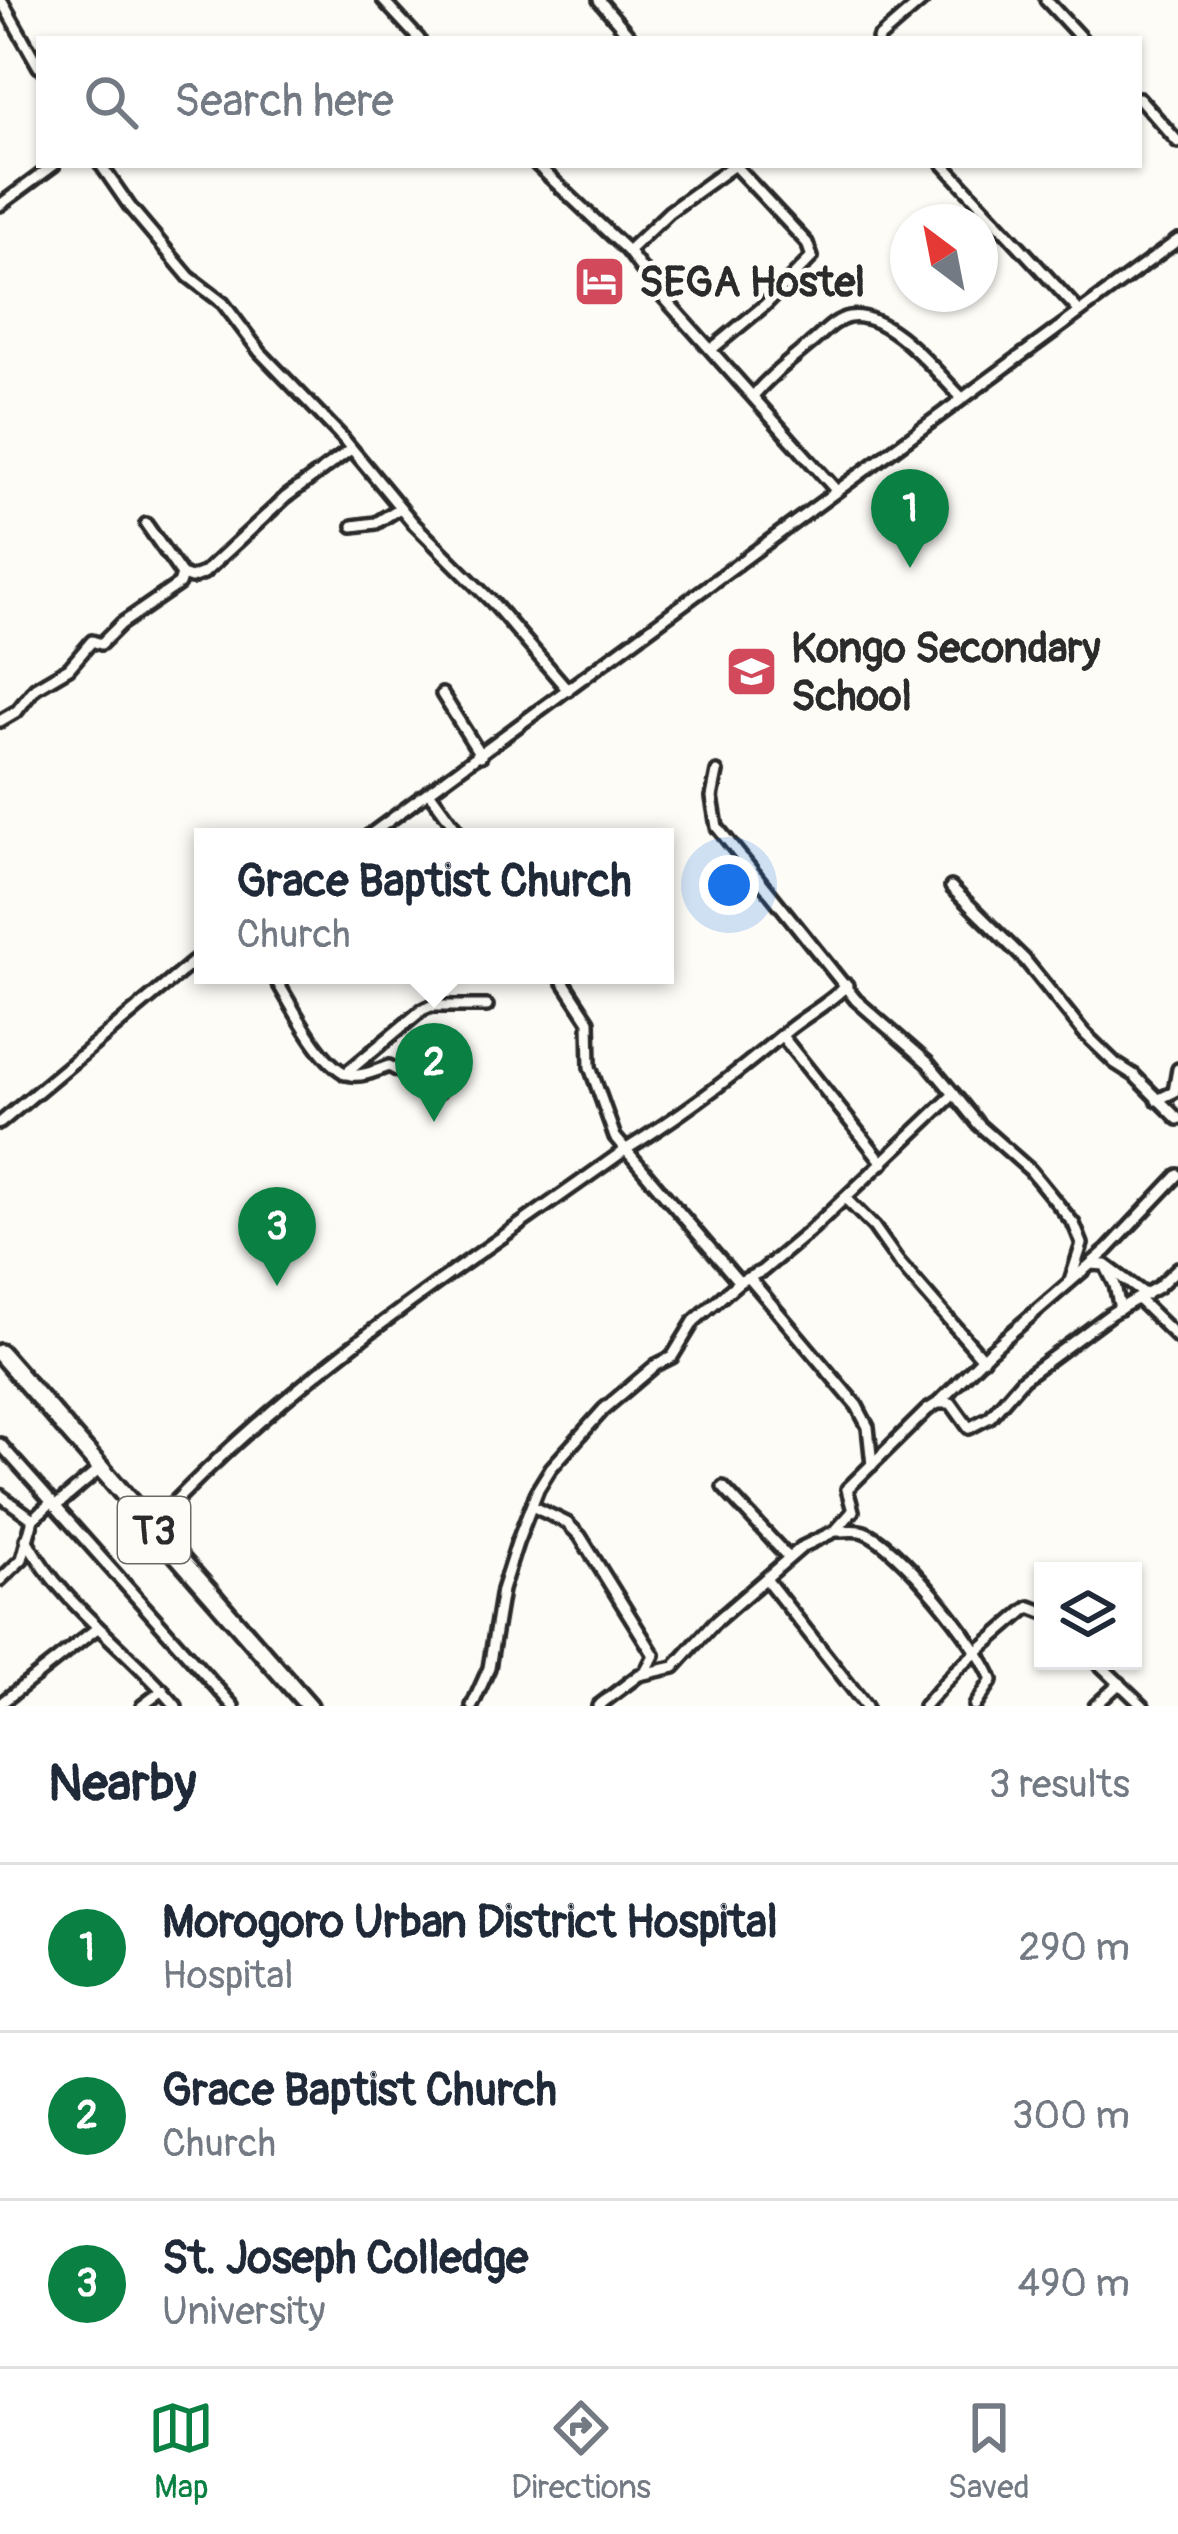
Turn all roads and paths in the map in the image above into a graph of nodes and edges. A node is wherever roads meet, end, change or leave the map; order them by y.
1 (1, 0) edge
2 (383, 0) edge
3 (599, 0) edge
4 (923, 0) edge
5 (1046, 0) edge
6 (416, 36) edge
7 (629, 36) edge
8 (881, 36) edge
9 (1079, 36) edge
10 (36, 63) edge
11 (1142, 101) edge
12 (1178, 142) edge
13 (50, 168) edge
14 (103, 168) edge
15 (540, 168) edge
16 (730, 168) edge
17 (737, 168) edge
18 (947, 168) edge
19 (0, 206) edge
20 (1178, 240) edge
21 (628, 251) junction
22 (1080, 312) junction
23 (713, 348) junction
24 (753, 396) junction
25 (962, 398) junction
26 (351, 449) junction
27 (836, 488) junction
28 (400, 508) junction
29 (146, 524) dead end
30 (353, 526) dead end
31 (182, 575) junction
32 (568, 690) junction
33 (442, 694) dead end
34 (0, 721) edge
35 (481, 756) junction
36 (716, 772) dead end
37 (430, 793) junction
38 (380, 828) edge
39 (455, 828) edge
40 (951, 887) dead end
41 (194, 961) edge
42 (279, 984) edge
43 (565, 984) edge
44 (847, 985) junction
45 (487, 1006) dead end
46 (782, 1036) junction
47 (1178, 1069) edge
48 (345, 1074) junction
49 (439, 1092) dead end
50 (955, 1094) junction
51 (1156, 1100) junction
52 (1178, 1119) edge
53 (0, 1123) edge
54 (625, 1150) junction
55 (884, 1163) junction
56 (1178, 1175) edge
57 (845, 1198) junction
58 (1090, 1264) junction
59 (1106, 1265) junction
60 (1178, 1268) edge
61 (745, 1280) junction
62 (1070, 1281) junction
63 (1142, 1297) junction
64 (1120, 1309) junction
65 (1178, 1338) edge
66 (0, 1353) edge
67 (983, 1359) junction
68 (938, 1403) junction
69 (0, 1444) edge
70 (872, 1465) junction
71 (101, 1468) junction
72 (723, 1487) dead end
73 (0, 1495) edge
74 (55, 1504) junction
75 (534, 1507) junction
76 (34, 1519) junction
77 (151, 1527) junction
78 (835, 1532) junction
79 (26, 1539) junction
80 (789, 1558) junction
81 (766, 1579) junction
82 (0, 1580) edge
83 (1034, 1609) edge
84 (96, 1629) junction
85 (977, 1653) junction
86 (1106, 1670) edge
87 (645, 1672) junction
88 (1120, 1683) junction
89 (163, 1690) junction
90 (0, 1704) edge
91 (142, 1706) edge
92 (176, 1706) edge
93 (233, 1706) edge
94 (309, 1706) edge
95 (472, 1706) edge
96 (598, 1706) edge
97 (866, 1706) edge
98 (924, 1706) edge
99 (976, 1706) edge
100 (1095, 1706) edge
101 (1143, 1706) edge

1 - 10 street
2 - 6 street
3 - 7 street
4 - 8 street
5 - 9 street
11 - 12 street
13 - 19 street
14 - 26 street
15 - 21 street
16 - 21 street
17 - 23 street
18 - 22 street
20 - 22 street
21 - 23 street
22 - 25 street
23 - 24 street
24 - 25 street
24 - 27 street
25 - 27 street
26 - 28 street
26 - 31 street
27 - 32 street
28 - 30 street
28 - 32 street
29 - 31 street
31 - 34 street
32 - 35 street
33 - 35 street
35 - 37 street
36 - 44 street
37 - 38 street
37 - 39 street
40 - 51 street
41 - 53 street
42 - 48 street
43 - 54 street
44 - 46 street
44 - 50 street
45 - 48 street
46 - 54 street
46 - 55 street
47 - 51 street
48 - 49 street
50 - 55 street
50 - 62 street
51 - 52 street
54 - 61 street
54 - 77 street
55 - 57 street
56 - 58 street
57 - 61 street
57 - 67 street
58 - 59 street
58 - 62 street
59 - 63 street
59 - 64 street
60 - 63 street
61 - 70 street
61 - 75 street
62 - 67 street
63 - 64 street
63 - 65 street
64 - 68 street
66 - 71 highway, T3
67 - 68 street
68 - 70 street
69 - 74 street
70 - 78 street
71 - 74 street
71 - 77 highway, T3
72 - 80 street
73 - 76 street
74 - 76 street
74 - 93 street
75 - 87 street
75 - 95 street
76 - 79 street
77 - 94 highway, T3
78 - 80 street
78 - 85 street
79 - 82 street
79 - 84 street
80 - 81 street
81 - 87 street
81 - 97 street
83 - 85 street
84 - 89 street
84 - 90 street
85 - 98 street
85 - 99 street
86 - 88 street
87 - 96 street
88 - 100 street
88 - 101 street
89 - 91 street
89 - 92 street

